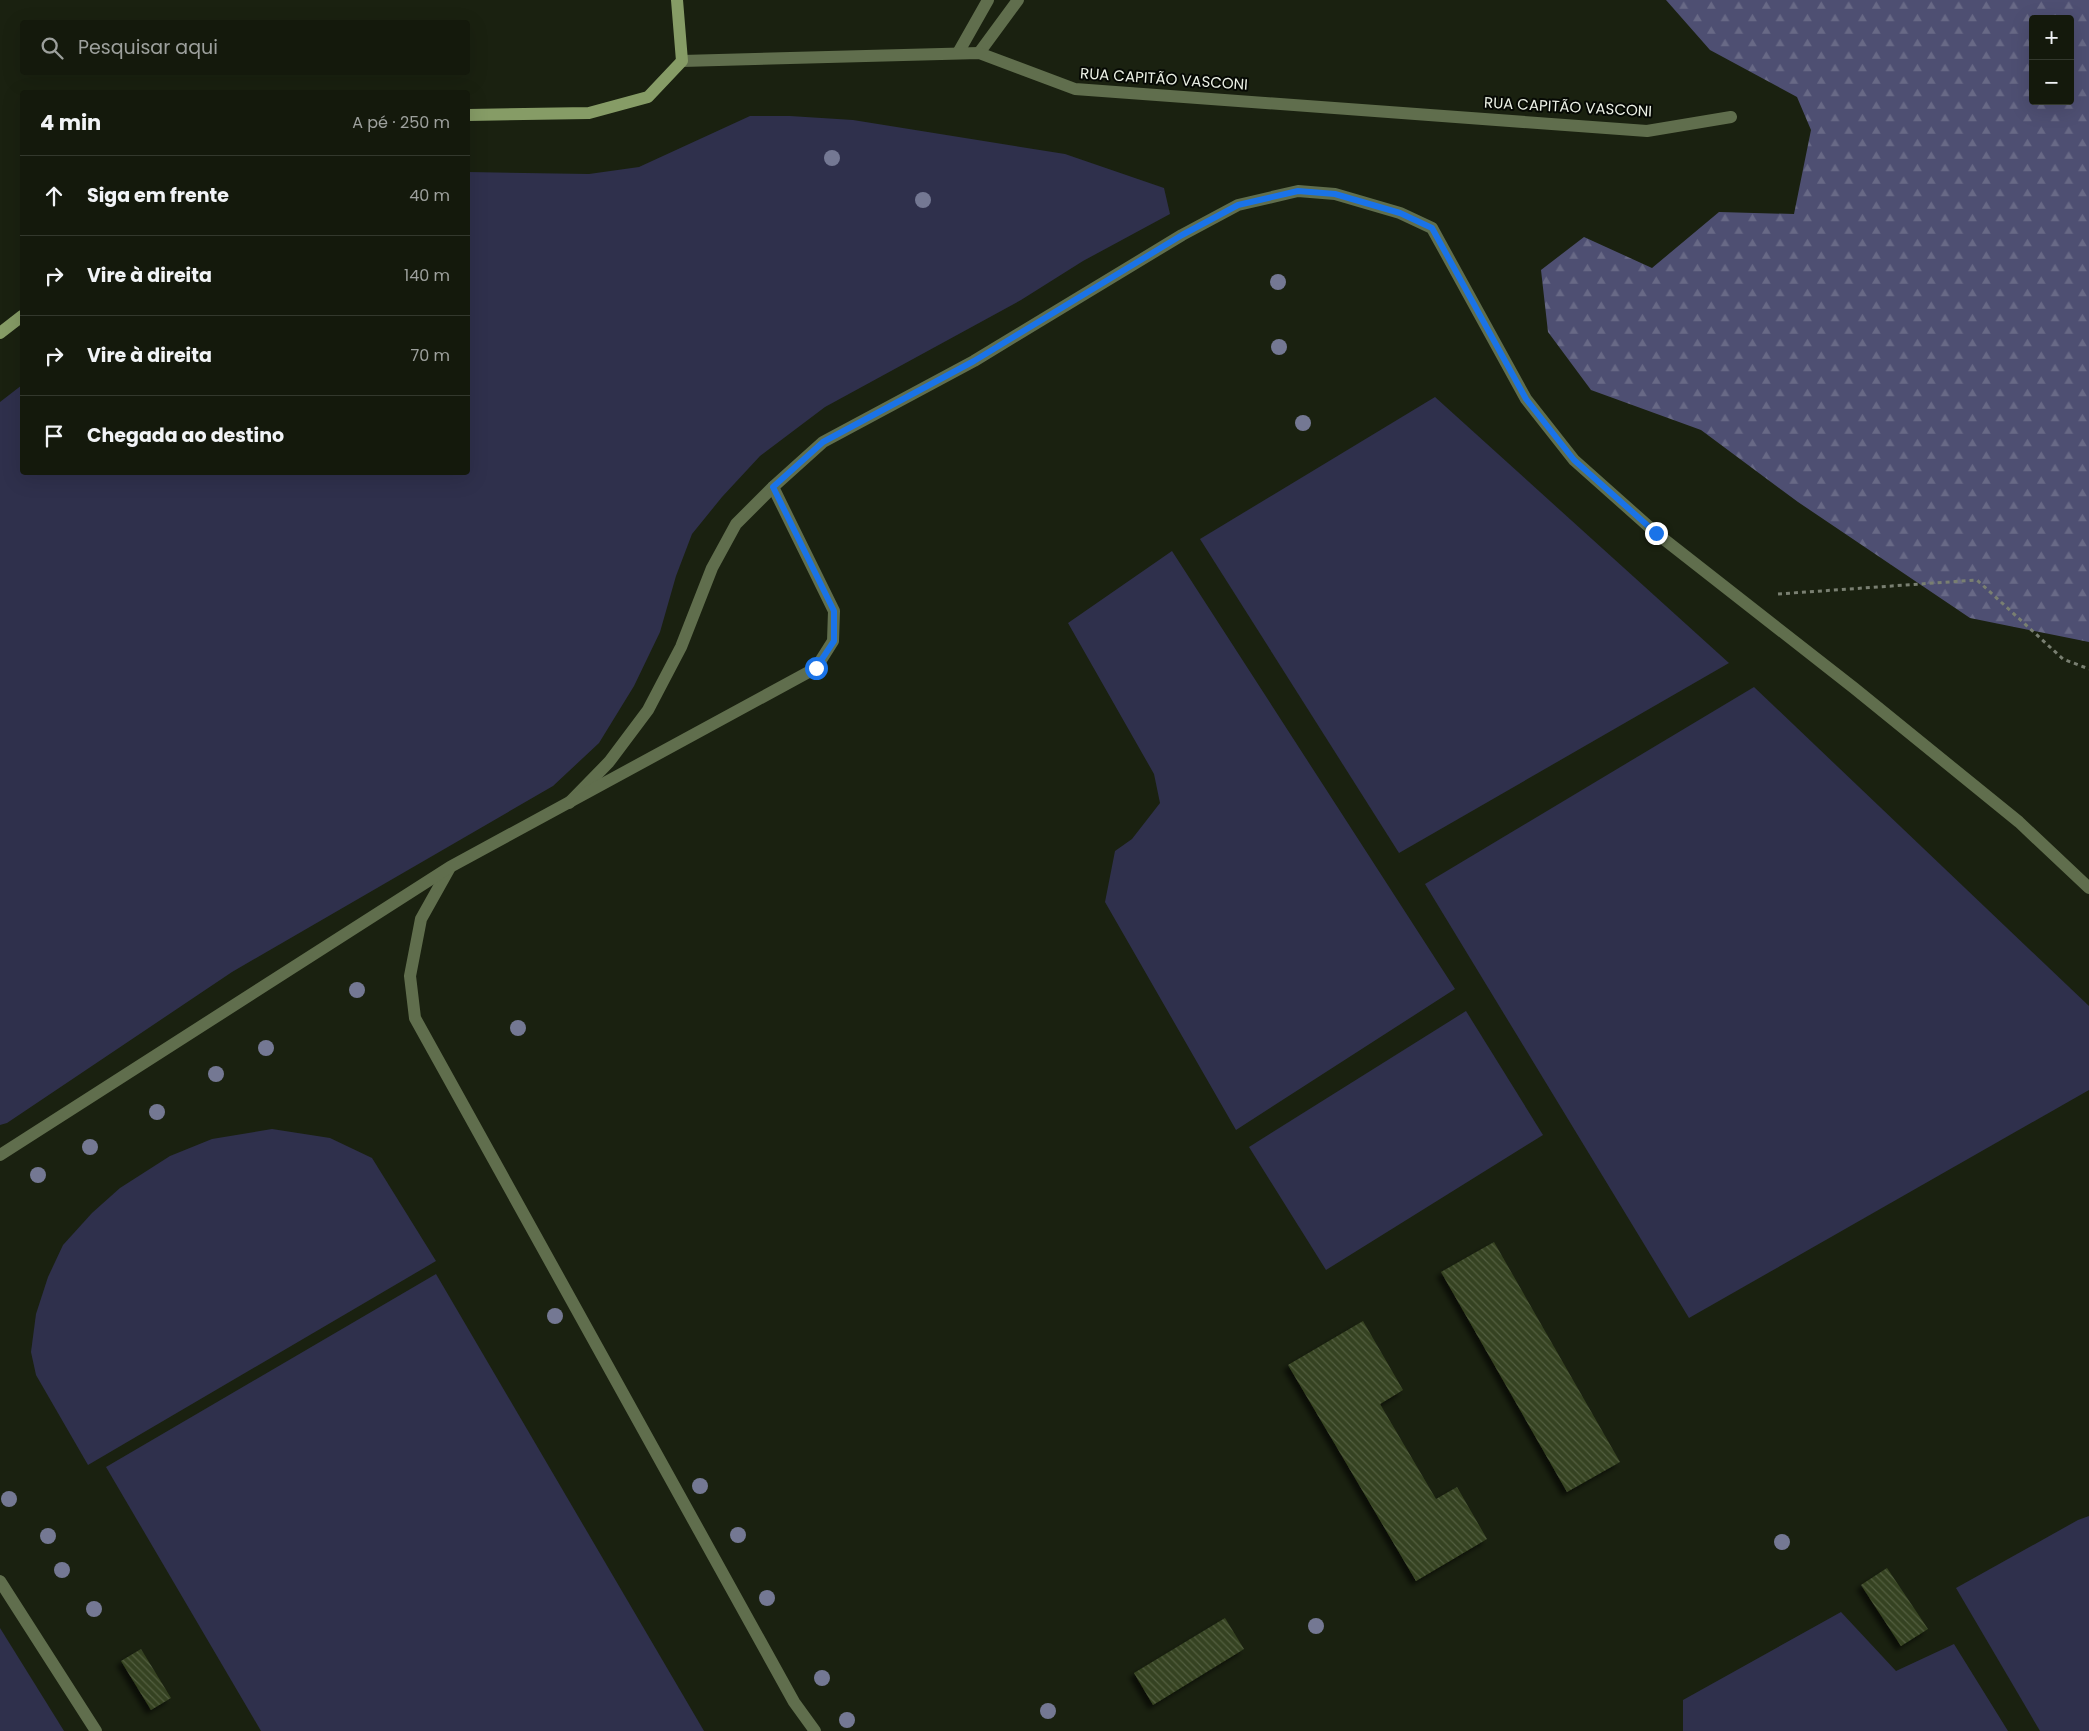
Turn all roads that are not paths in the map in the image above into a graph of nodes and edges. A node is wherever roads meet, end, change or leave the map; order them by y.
1 (677, 0) edge
2 (988, 0) edge
3 (1018, 0) edge
4 (958, 53) junction
5 (979, 53) junction
6 (682, 61) junction
7 (470, 115) edge
8 (1731, 117) dead end
9 (20, 318) edge
10 (0, 333) edge
11 (773, 487) junction
12 (569, 803) junction
13 (450, 867) junction
14 (2089, 888) edge
15 (0, 1155) edge
16 (0, 1581) edge
17 (96, 1731) edge
18 (816, 1731) edge

1 - 6 street
2 - 4 street
3 - 5 street
4 - 5 street, RUA CAPITÃO VASCONI
4 - 6 street, RUA CAPITÃO VASCONI
5 - 8 street, RUA CAPITÃO VASCONI
6 - 7 street
9 - 10 street
11 - 12 street
11 - 12 street
11 - 14 street
12 - 13 street
13 - 15 street
13 - 18 street
16 - 17 street

